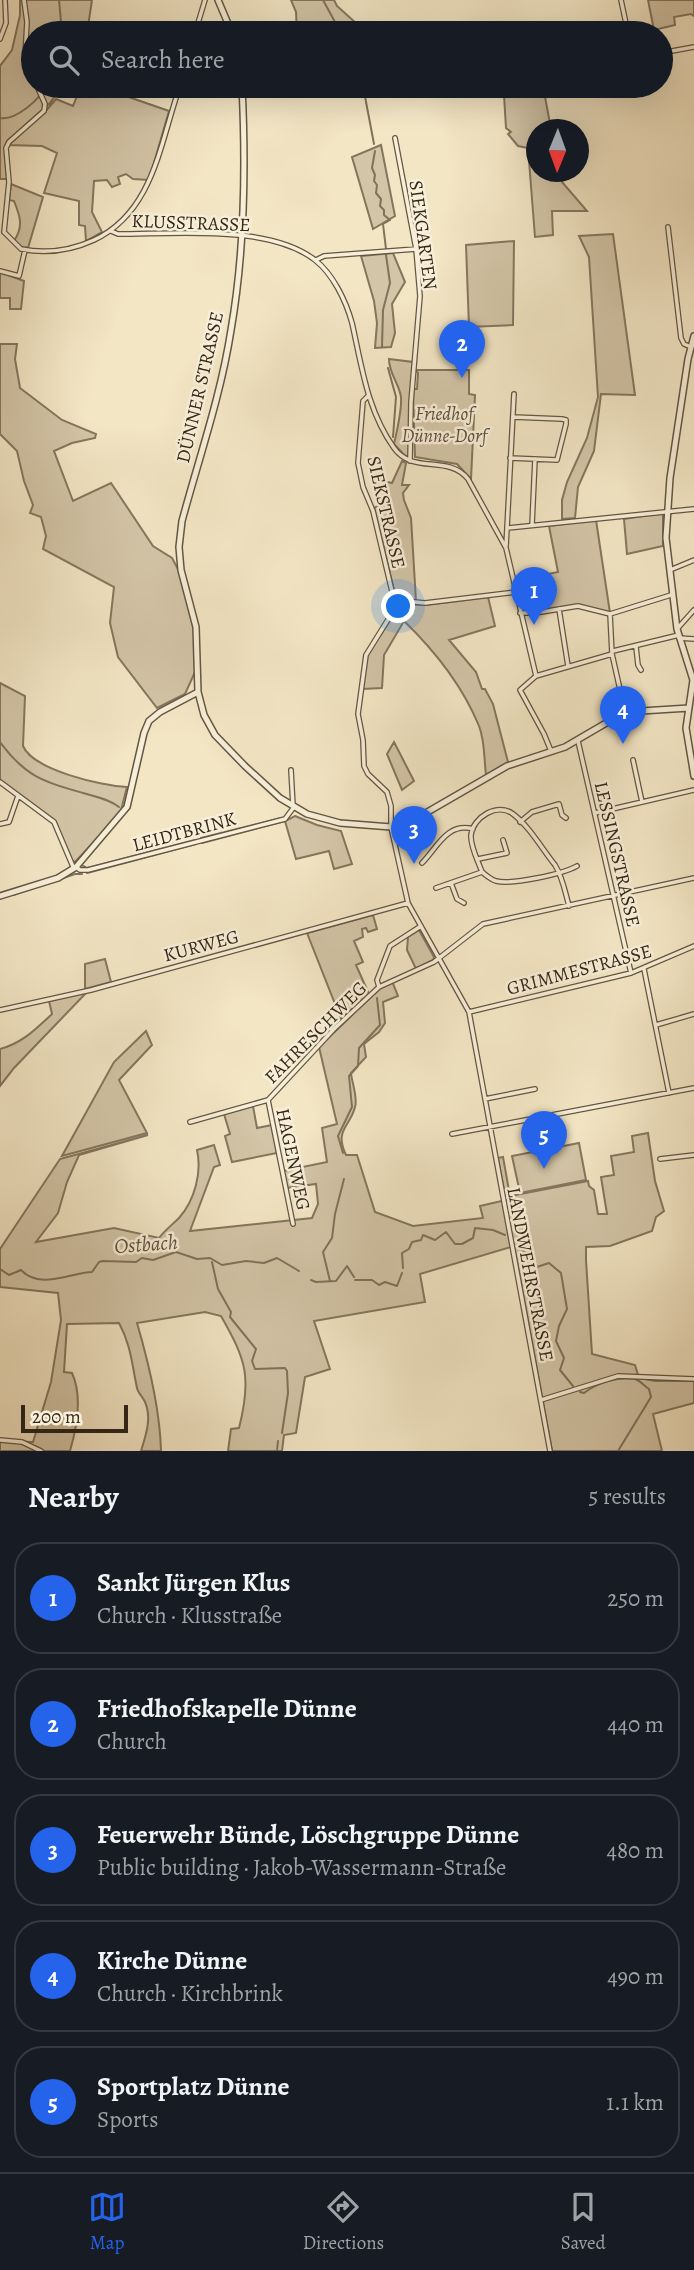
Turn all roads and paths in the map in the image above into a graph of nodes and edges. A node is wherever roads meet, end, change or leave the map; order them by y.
1 (5, 0) edge
2 (24, 0) edge
3 (205, 0) edge
4 (218, 0) edge
5 (622, 0) edge
6 (27, 21) edge
7 (199, 21) edge
8 (227, 21) edge
9 (626, 21) edge
10 (0, 22) edge
11 (6, 23) junction
12 (0, 39) edge
13 (694, 47) edge
14 (673, 51) edge
15 (42, 98) edge
16 (176, 98) edge
17 (242, 98) edge
18 (395, 138) dead end
19 (668, 227) dead end
20 (111, 231) junction
21 (2, 232) edge
22 (242, 235) junction
23 (416, 249) junction
24 (25, 250) junction
25 (316, 260) junction
26 (0, 271) edge
27 (694, 336) edge
28 (691, 347) junction
29 (513, 394) dead end
30 (368, 396) junction
31 (513, 417) junction
32 (510, 458) junction
33 (535, 459) junction
34 (410, 461) junction
35 (694, 509) edge
36 (666, 510) junction
37 (532, 525) junction
38 (507, 528) junction
39 (506, 548) junction
40 (694, 560) edge
41 (668, 571) junction
42 (516, 592) junction
43 (671, 595) junction
44 (394, 600) junction
45 (559, 609) junction
46 (694, 610) edge
47 (520, 613) junction
48 (610, 614) junction
49 (679, 634) junction
50 (694, 639) edge
51 (636, 647) junction
52 (613, 652) junction
53 (568, 667) junction
54 (641, 670) dead end
55 (536, 676) junction
56 (198, 692) junction
57 (689, 708) junction
58 (670, 709) junction
59 (625, 712) junction
60 (687, 715) junction
61 (578, 741) junction
62 (551, 752) junction
63 (633, 760) dead end
64 (291, 770) dead end
65 (694, 776) edge
66 (0, 782) edge
67 (694, 790) edge
68 (18, 796) junction
69 (642, 802) junction
70 (293, 807) junction
71 (595, 813) junction
72 (566, 818) dead end
73 (520, 822) junction
74 (0, 824) edge
75 (391, 828) junction
76 (473, 829) junction
77 (503, 841) dead end
78 (478, 859) junction
79 (422, 863) dead end
80 (577, 866) dead end
81 (75, 868) junction
82 (482, 872) junction
83 (559, 872) junction
84 (694, 878) edge
85 (451, 883) junction
86 (436, 888) dead end
87 (0, 896) edge
88 (614, 897) junction
89 (408, 903) junction
90 (464, 903) dead end
91 (569, 906) junction
92 (422, 926) junction
93 (694, 946) edge
94 (439, 958) junction
95 (644, 969) junction
96 (631, 973) junction
97 (379, 987) junction
98 (0, 1010) edge
99 (469, 1012) junction
100 (694, 1014) edge
101 (656, 1025) junction
102 (694, 1088) edge
103 (535, 1089) dead end
104 (669, 1093) junction
105 (485, 1098) junction
106 (268, 1100) junction
107 (190, 1122) dead end
108 (489, 1126) junction
109 (452, 1134) dead end
110 (694, 1154) edge
111 (660, 1159) dead end
112 (293, 1224) dead end
113 (694, 1379) edge
114 (541, 1400) junction
115 (0, 1440) edge
116 (41, 1451) edge
117 (550, 1451) edge

1 - 11 street
2 - 6 street
3 - 7 street
4 - 8 street
5 - 9 street
10 - 11 street
11 - 12 street
13 - 14 street
15 - 21 street
16 - 20 street
17 - 22 street, DÜNNER STRASSE
18 - 23 street, SIEKGARTEN
19 - 28 street
20 - 22 street, KLUSSTRASSE
20 - 24 street
21 - 24 street
22 - 25 street, KLUSSTRASSE
22 - 56 street, DÜNNER STRASSE
23 - 25 street
23 - 34 street, SIEKGARTEN
24 - 26 street
25 - 30 street
27 - 28 street
28 - 36 street
29 - 31 street
30 - 34 street
30 - 44 street, SIEKSTRASSE
31 - 32 street
31 - 33 street
32 - 33 street
32 - 38 street
33 - 37 street
34 - 39 street
35 - 36 street
36 - 37 street
36 - 41 street
37 - 38 street
38 - 39 street
39 - 42 street
40 - 41 street
41 - 43 street
42 - 44 street
42 - 47 street
43 - 48 street
43 - 49 street
44 - 75 street
45 - 47 street
45 - 48 street
45 - 53 street
46 - 49 street
47 - 55 street
48 - 52 street
49 - 50 street
49 - 51 street
49 - 57 street
51 - 52 street
51 - 54 street
52 - 53 street
52 - 59 street
53 - 55 street
55 - 62 street
56 - 70 street, DÜNNER STRASSE
56 - 81 street
57 - 58 street
57 - 60 street
58 - 59 street
58 - 60 street
59 - 61 street
60 - 65 street
61 - 62 street
61 - 71 street, LESSINGSTRASSE
62 - 75 street
63 - 69 street
64 - 70 street
66 - 68 street
67 - 69 street
68 - 74 street
68 - 81 street
69 - 71 street
70 - 75 street, DÜNNER STRASSE
70 - 81 street, LEIDTBRINK
71 - 88 street, LESSINGSTRASSE
72 - 73 street
73 - 76 street
73 - 83 street
75 - 89 street, LANDWEHRSTRASSE
76 - 78 street
76 - 79 street
77 - 78 street
78 - 82 street
80 - 83 street
81 - 87 street
82 - 83 street
82 - 85 street
83 - 91 street
84 - 88 street, FAHRESCHWEG
85 - 86 street
85 - 90 street
88 - 91 street, FAHRESCHWEG
88 - 96 street, LESSINGSTRASSE
89 - 92 street, LANDWEHRSTRASSE
89 - 98 street, KURWEG
91 - 94 street, FAHRESCHWEG
92 - 94 street, LANDWEHRSTRASSE
92 - 97 street
93 - 95 street, GRIMMESTRASSE
94 - 97 street, FAHRESCHWEG
94 - 99 street, LANDWEHRSTRASSE
95 - 96 street, GRIMMESTRASSE
95 - 101 street
96 - 99 street, GRIMMESTRASSE
97 - 106 street, FAHRESCHWEG
99 - 105 street, LANDWEHRSTRASSE
100 - 101 street
101 - 104 street
102 - 104 street
103 - 105 street
104 - 108 street
105 - 108 street, LANDWEHRSTRASSE
106 - 107 street, FAHRESCHWEG
106 - 112 street, HAGENWEG
108 - 109 street
108 - 114 street, LANDWEHRSTRASSE
110 - 111 street
113 - 114 street
114 - 117 street, LANDWEHRSTRASSE
115 - 116 street

